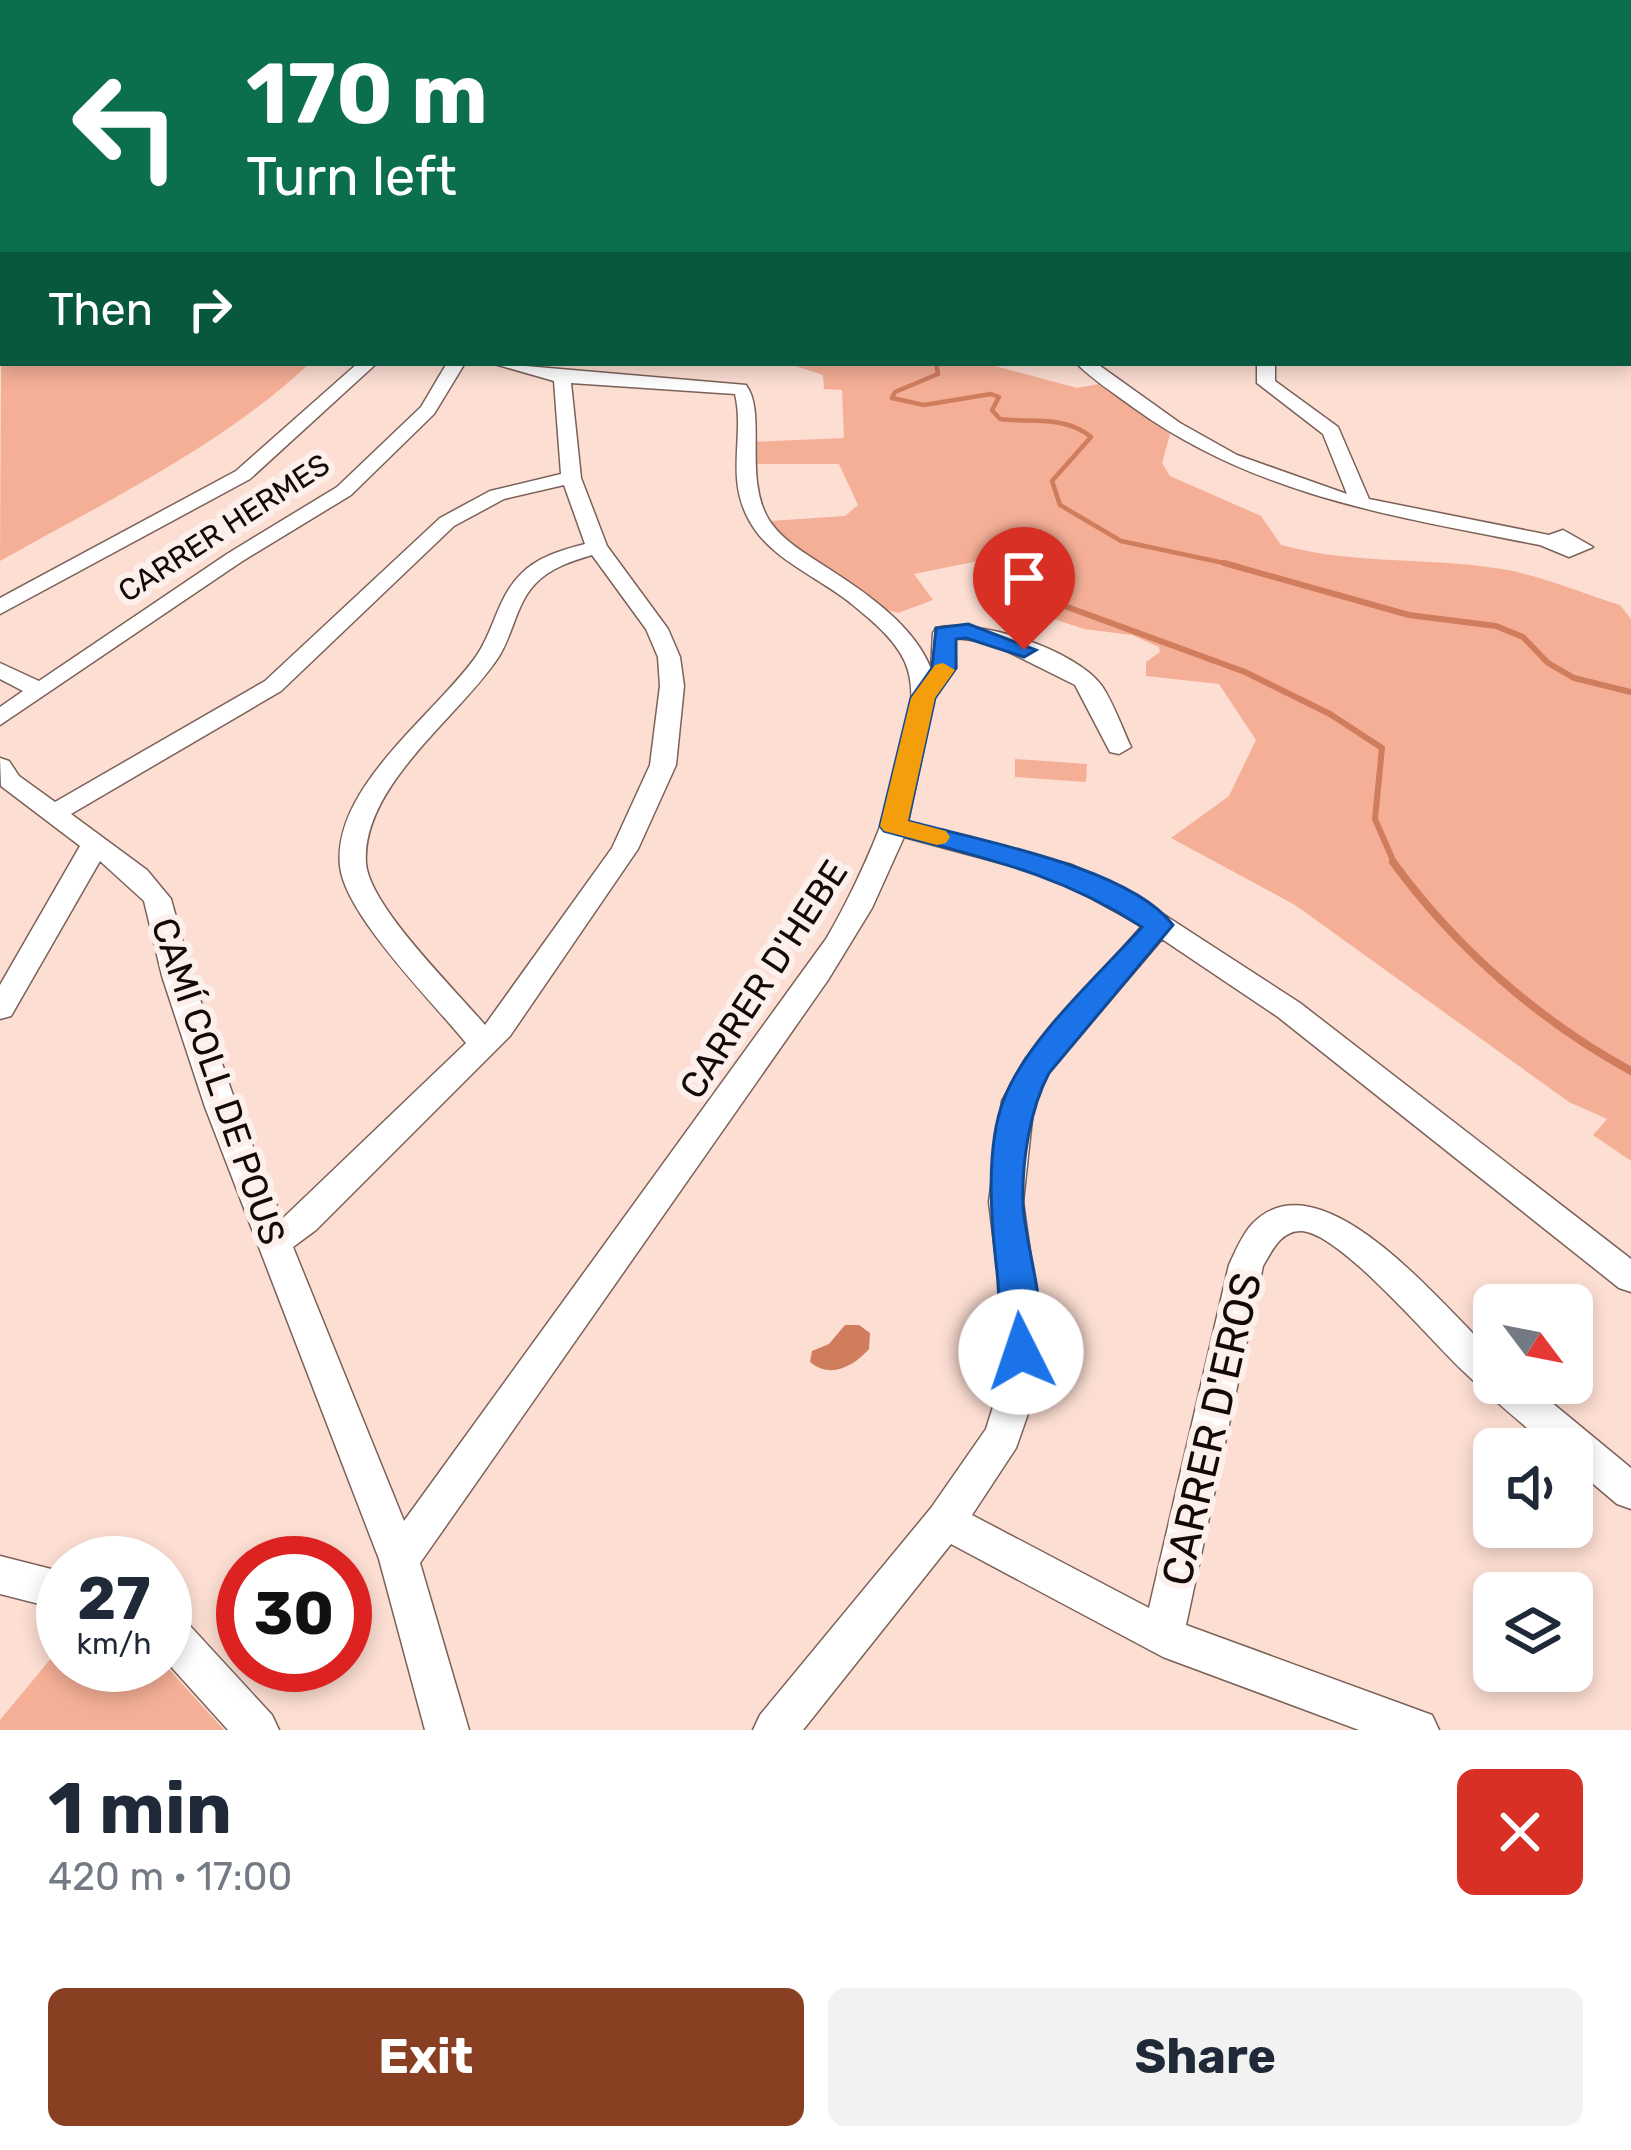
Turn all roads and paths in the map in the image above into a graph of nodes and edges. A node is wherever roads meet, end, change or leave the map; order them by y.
1 (365, 366) edge
2 (454, 366) edge
3 (513, 366) edge
4 (1088, 366) edge
5 (1266, 366) edge
6 (642, 372) edge
7 (562, 377) junction
8 (571, 478) junction
9 (1359, 500) junction
10 (1550, 541) dead end
11 (597, 547) junction
12 (0, 607) edge
13 (0, 670) edge
14 (37, 689) junction
15 (923, 698) junction
16 (0, 718) edge
17 (1119, 747) dead end
18 (0, 766) edge
19 (52, 815) junction
20 (893, 826) junction
21 (94, 845) junction
22 (1159, 925) junction
23 (0, 1009) edge
24 (485, 1045) junction
25 (274, 1243) junction
26 (1631, 1278) edge
27 (1473, 1356) edge
28 (1526, 1404) edge
29 (1631, 1492) edge
30 (945, 1521) junction
31 (400, 1559) junction
32 (0, 1576) edge
33 (36, 1585) edge
34 (1163, 1637) junction
35 (192, 1659) edge
36 (256, 1730) edge
37 (448, 1730) edge
38 (775, 1730) edge
39 (1417, 1730) edge

1 - 12 street
2 - 14 street, CARRER HERMES
3 - 7 street
4 - 9 street
5 - 9 street
6 - 7 street
6 - 15 street
7 - 8 street
8 - 11 street
8 - 19 street
9 - 10 street
11 - 24 street
11 - 24 street
13 - 14 street
14 - 16 street, CARRER HERMES
15 - 17 street, CARRER D'HEBE
15 - 20 street, CARRER D'HEBE
18 - 19 street
19 - 21 street, CAMÍ COLL DE POUS
20 - 22 street
20 - 31 street, CARRER D'HEBE
21 - 23 street
21 - 25 street, CAMÍ COLL DE POUS
22 - 26 street
22 - 30 street
24 - 25 street
25 - 31 street, CAMÍ COLL DE POUS
27 - 34 street, CARRER D'EROS
28 - 29 street
30 - 34 street, CARRER D'EROS
30 - 38 street
31 - 37 street, CAMÍ COLL DE POUS
32 - 33 street
34 - 39 street, CARRER D'EROS
35 - 36 street

